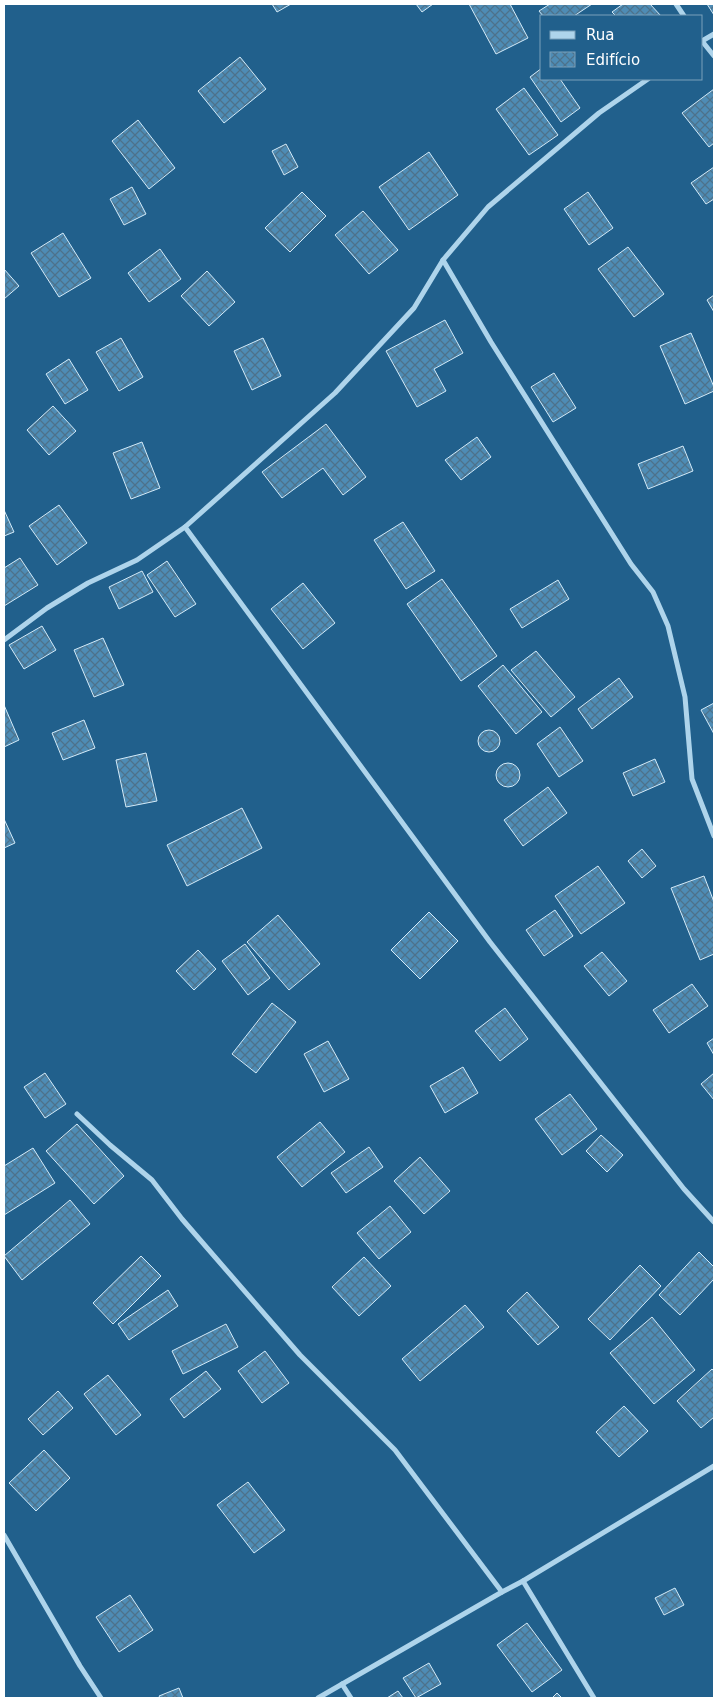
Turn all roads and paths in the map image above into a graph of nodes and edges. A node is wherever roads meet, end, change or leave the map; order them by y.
1 (676, 4) edge
2 (683, 15) edge
3 (714, 34) edge
4 (703, 40) edge
5 (703, 42) edge
6 (714, 56) edge
7 (647, 80) edge
8 (443, 260) junction
9 (185, 527) junction
10 (4, 640) edge
11 (714, 836) edge
12 (77, 1114) dead end
13 (714, 1222) edge
14 (714, 1466) edge
15 (4, 1535) edge
16 (523, 1581) junction
17 (502, 1592) junction
18 (342, 1684) junction
19 (101, 1698) edge
20 (318, 1698) edge
21 (351, 1698) edge
22 (594, 1698) edge

1 - 2 street
3 - 4 street
5 - 6 street
7 - 8 street
8 - 9 street
8 - 11 street
9 - 10 street
9 - 13 street
12 - 17 street
14 - 16 street
15 - 19 street
16 - 17 street
16 - 22 street
17 - 18 street
18 - 20 street
18 - 21 street

